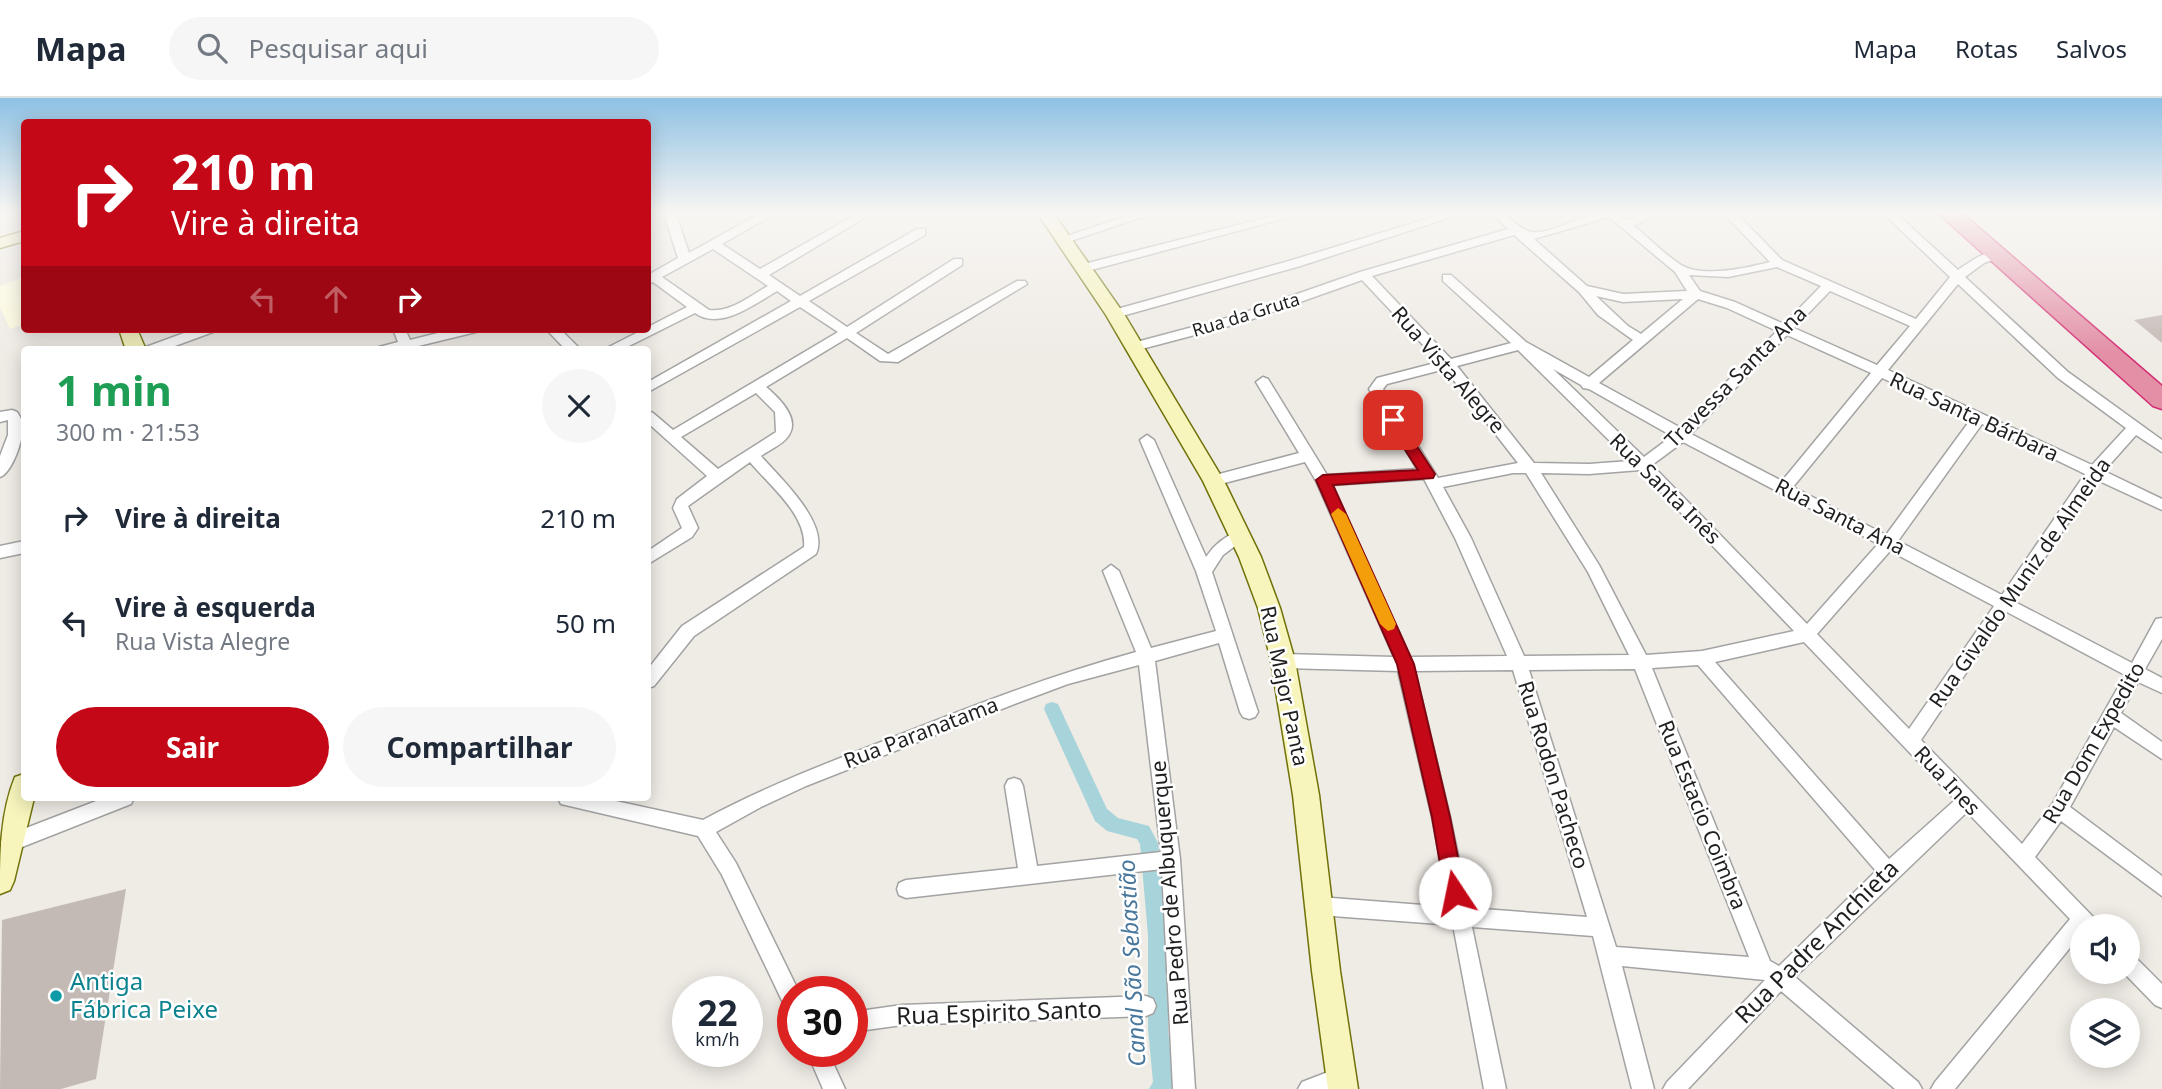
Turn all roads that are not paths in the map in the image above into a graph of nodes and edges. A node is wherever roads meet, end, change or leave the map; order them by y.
1 (685, 260) edge
2 (739, 260) edge
3 (785, 260) edge
4 (872, 260) edge
5 (1079, 260) edge
6 (1115, 260) edge
7 (1299, 260) edge
8 (1398, 260) edge
9 (1551, 260) edge
10 (1668, 260) edge
11 (1774, 260) edge
12 (1941, 260) edge
13 (1980, 260) edge
14 (2004, 260) edge
15 (958, 262) dead end
16 (1777, 263) junction
17 (1084, 268) junction
18 (1679, 269) junction
19 (761, 274) junction
20 (1364, 275) junction
21 (1958, 276) junction
22 (651, 278) edge
23 (1447, 278) dead end
24 (1021, 284) dead end
25 (779, 285) junction
26 (1828, 286) junction
27 (1583, 289) junction
28 (1696, 294) junction
29 (802, 302) junction
30 (701, 310) junction
31 (1115, 314) junction
32 (1919, 325) junction
33 (1787, 328) junction
34 (651, 332) edge
35 (848, 332) junction
36 (197, 333) edge
37 (400, 333) edge
38 (454, 333) edge
39 (556, 333) edge
40 (649, 333) edge
41 (1642, 340) junction
42 (405, 345) junction
43 (1521, 345) junction
44 (162, 346) edge
45 (401, 346) edge
46 (570, 346) edge
47 (619, 346) edge
48 (1134, 347) junction
49 (1448, 363) junction
50 (1878, 371) junction
51 (1264, 382) dead end
52 (1588, 384) junction
53 (755, 385) junction
54 (651, 386) edge
55 (2162, 400) edge
56 (0, 417) edge
57 (1980, 417) junction
58 (651, 419) edge
59 (2134, 428) junction
60 (1682, 435) junction
61 (671, 437) junction
62 (1147, 440) dead end
63 (2162, 447) edge
64 (753, 456) junction
65 (1307, 456) junction
66 (1643, 465) junction
67 (1529, 467) junction
68 (0, 472) edge
69 (2093, 474) junction
70 (717, 476) junction
71 (1431, 479) junction
72 (1323, 480) junction
73 (1213, 481) junction
74 (1784, 488) junction
75 (2162, 505) edge
76 (1239, 537) junction
77 (1889, 542) junction
78 (21, 548) edge
79 (0, 552) edge
80 (651, 556) edge
81 (1111, 571) dead end
82 (1204, 571) junction
83 (2005, 603) junction
84 (2162, 624) edge
85 (1225, 635) junction
86 (1807, 635) junction
87 (1146, 656) junction
88 (1702, 658) junction
89 (1283, 661) junction
90 (1641, 663) junction
91 (1405, 664) junction
92 (1519, 664) junction
93 (2136, 672) junction
94 (651, 677) edge
95 (2162, 686) edge
96 (1249, 712) dead end
97 (2110, 715) junction
98 (1910, 742) junction
99 (2162, 752) edge
100 (1014, 786) dead end
101 (21, 797) edge
102 (117, 801) edge
103 (580, 801) edge
104 (1966, 801) junction
105 (2059, 809) junction
106 (704, 829) junction
107 (10, 843) junction
108 (2022, 859) junction
109 (1157, 862) junction
110 (1887, 870) junction
111 (1029, 875) junction
112 (0, 881) edge
113 (2162, 887) edge
114 (906, 888) dead end
115 (1319, 906) junction
116 (2076, 914) edge
117 (1460, 918) junction
118 (1598, 927) junction
119 (2070, 940) edge
120 (1609, 956) junction
121 (1771, 972) junction
122 (780, 976) edge
123 (2140, 976) edge
124 (2162, 999) edge
125 (1146, 1006) dead end
126 (868, 1020) edge
127 (824, 1067) edge
128 (1342, 1083) edge
129 (834, 1089) edge
130 (1184, 1089) edge
131 (1309, 1089) edge
132 (1495, 1089) edge
133 (1643, 1089) edge
134 (1674, 1089) edge
135 (1911, 1089) edge
136 (1942, 1089) edge

1 - 22 street
2 - 19 street
3 - 19 street
4 - 29 street
5 - 17 street, Rua Major Panta
6 - 17 street
7 - 31 street
8 - 20 street, Rua da Gruta
9 - 27 street
10 - 18 street
11 - 16 street
12 - 21 street
13 - 21 street
14 - 55 highway
15 - 35 street
16 - 18 street
16 - 26 street
17 - 31 street, Rua Major Panta
18 - 28 street
19 - 25 street
20 - 48 street, Rua da Gruta
20 - 49 street, Rua Vista Alegre
21 - 32 street
21 - 59 street
22 - 30 street
23 - 43 street, Rua Santa Inês
24 - 35 street
25 - 29 street
25 - 30 street
26 - 32 street
26 - 33 street, Travessa Santa Ana
27 - 28 street
27 - 41 street
28 - 33 street
28 - 41 street
29 - 35 street
29 - 54 street
30 - 34 street
31 - 48 street, Rua Major Panta
32 - 50 street
33 - 50 street, Rua Santa Bárbara
33 - 60 street, Travessa Santa Ana
35 - 53 street
36 - 44 street
37 - 42 street
38 - 42 street
39 - 46 street
40 - 47 street
41 - 52 street
42 - 45 street
43 - 49 street
43 - 52 street, Rua Santa Ana
43 - 66 street, Rua Santa Inês
48 - 73 street, Rua Major Panta
49 - 67 street, Rua Vista Alegre
49 - 71 street
50 - 57 street, Rua Santa Bárbara
50 - 74 street
51 - 65 street
52 - 60 street, Rua Santa Ana
53 - 61 street
53 - 64 street
56 - 68 street
57 - 69 street, Rua Santa Bárbara
57 - 77 street
58 - 61 street
59 - 63 street
59 - 69 street, Rua Givaldo Muniz de Almeida
60 - 66 street, Travessa Santa Ana
60 - 74 street, Rua Santa Ana
61 - 70 street
62 - 82 street
64 - 70 street
64 - 94 street
65 - 72 street
65 - 73 street
66 - 67 street
66 - 86 street, Rua Santa Inês
67 - 71 street
67 - 90 street, Rua Vista Alegre
69 - 75 street, Rua Santa Bárbara
69 - 83 street, Rua Givaldo Muniz de Almeida
70 - 80 street
71 - 72 street
71 - 92 street, Rua Rodon Pacheco
72 - 91 street
73 - 76 street, Rua Major Panta
74 - 77 street, Rua Santa Ana
76 - 82 street
76 - 89 street, Rua Major Panta
77 - 83 street, Rua Santa Ana
77 - 86 street
78 - 79 street
81 - 87 street, Rua Pedro de Albuquerque
82 - 85 street
83 - 93 street, Rua Santa Ana
83 - 98 street, Rua Givaldo Muniz de Almeida
84 - 93 street, Rua Dom Expedito
85 - 87 street, Rua Paranatama
85 - 96 street
86 - 88 street
86 - 98 street, Rua Ines
87 - 106 street, Rua Paranatama
87 - 109 street, Rua Pedro de Albuquerque
88 - 90 street
88 - 110 street
89 - 91 street
89 - 115 street, Rua Major Panta
90 - 92 street
90 - 121 street, Rua Estacio Coimbra
91 - 92 street
91 - 117 street
92 - 118 street, Rua Rodon Pacheco
93 - 95 street, Rua Santa Ana
93 - 97 street, Rua Dom Expedito
97 - 99 street
97 - 105 street, Rua Dom Expedito
98 - 104 street, Rua Ines
100 - 111 street
101 - 107 street
102 - 107 street
103 - 106 street
104 - 108 street, Rua Ines
104 - 110 street, Rua Padre Anchieta
105 - 108 street, Rua Dom Expedito
105 - 113 street
106 - 122 street
107 - 112 street
108 - 116 street, Rua Ines
109 - 111 street
109 - 130 street, Rua Pedro de Albuquerque
110 - 121 street, Rua Padre Anchieta
111 - 114 street
115 - 117 street
115 - 128 street, Rua Major Panta
117 - 118 street
117 - 132 street
118 - 120 street, Rua Rodon Pacheco
119 - 136 street
120 - 121 street
120 - 133 street, Rua Rodon Pacheco
121 - 134 street, Rua Padre Anchieta
121 - 135 street
123 - 124 street
125 - 126 street, Rua Espirito Santo
127 - 129 street
128 - 131 street

